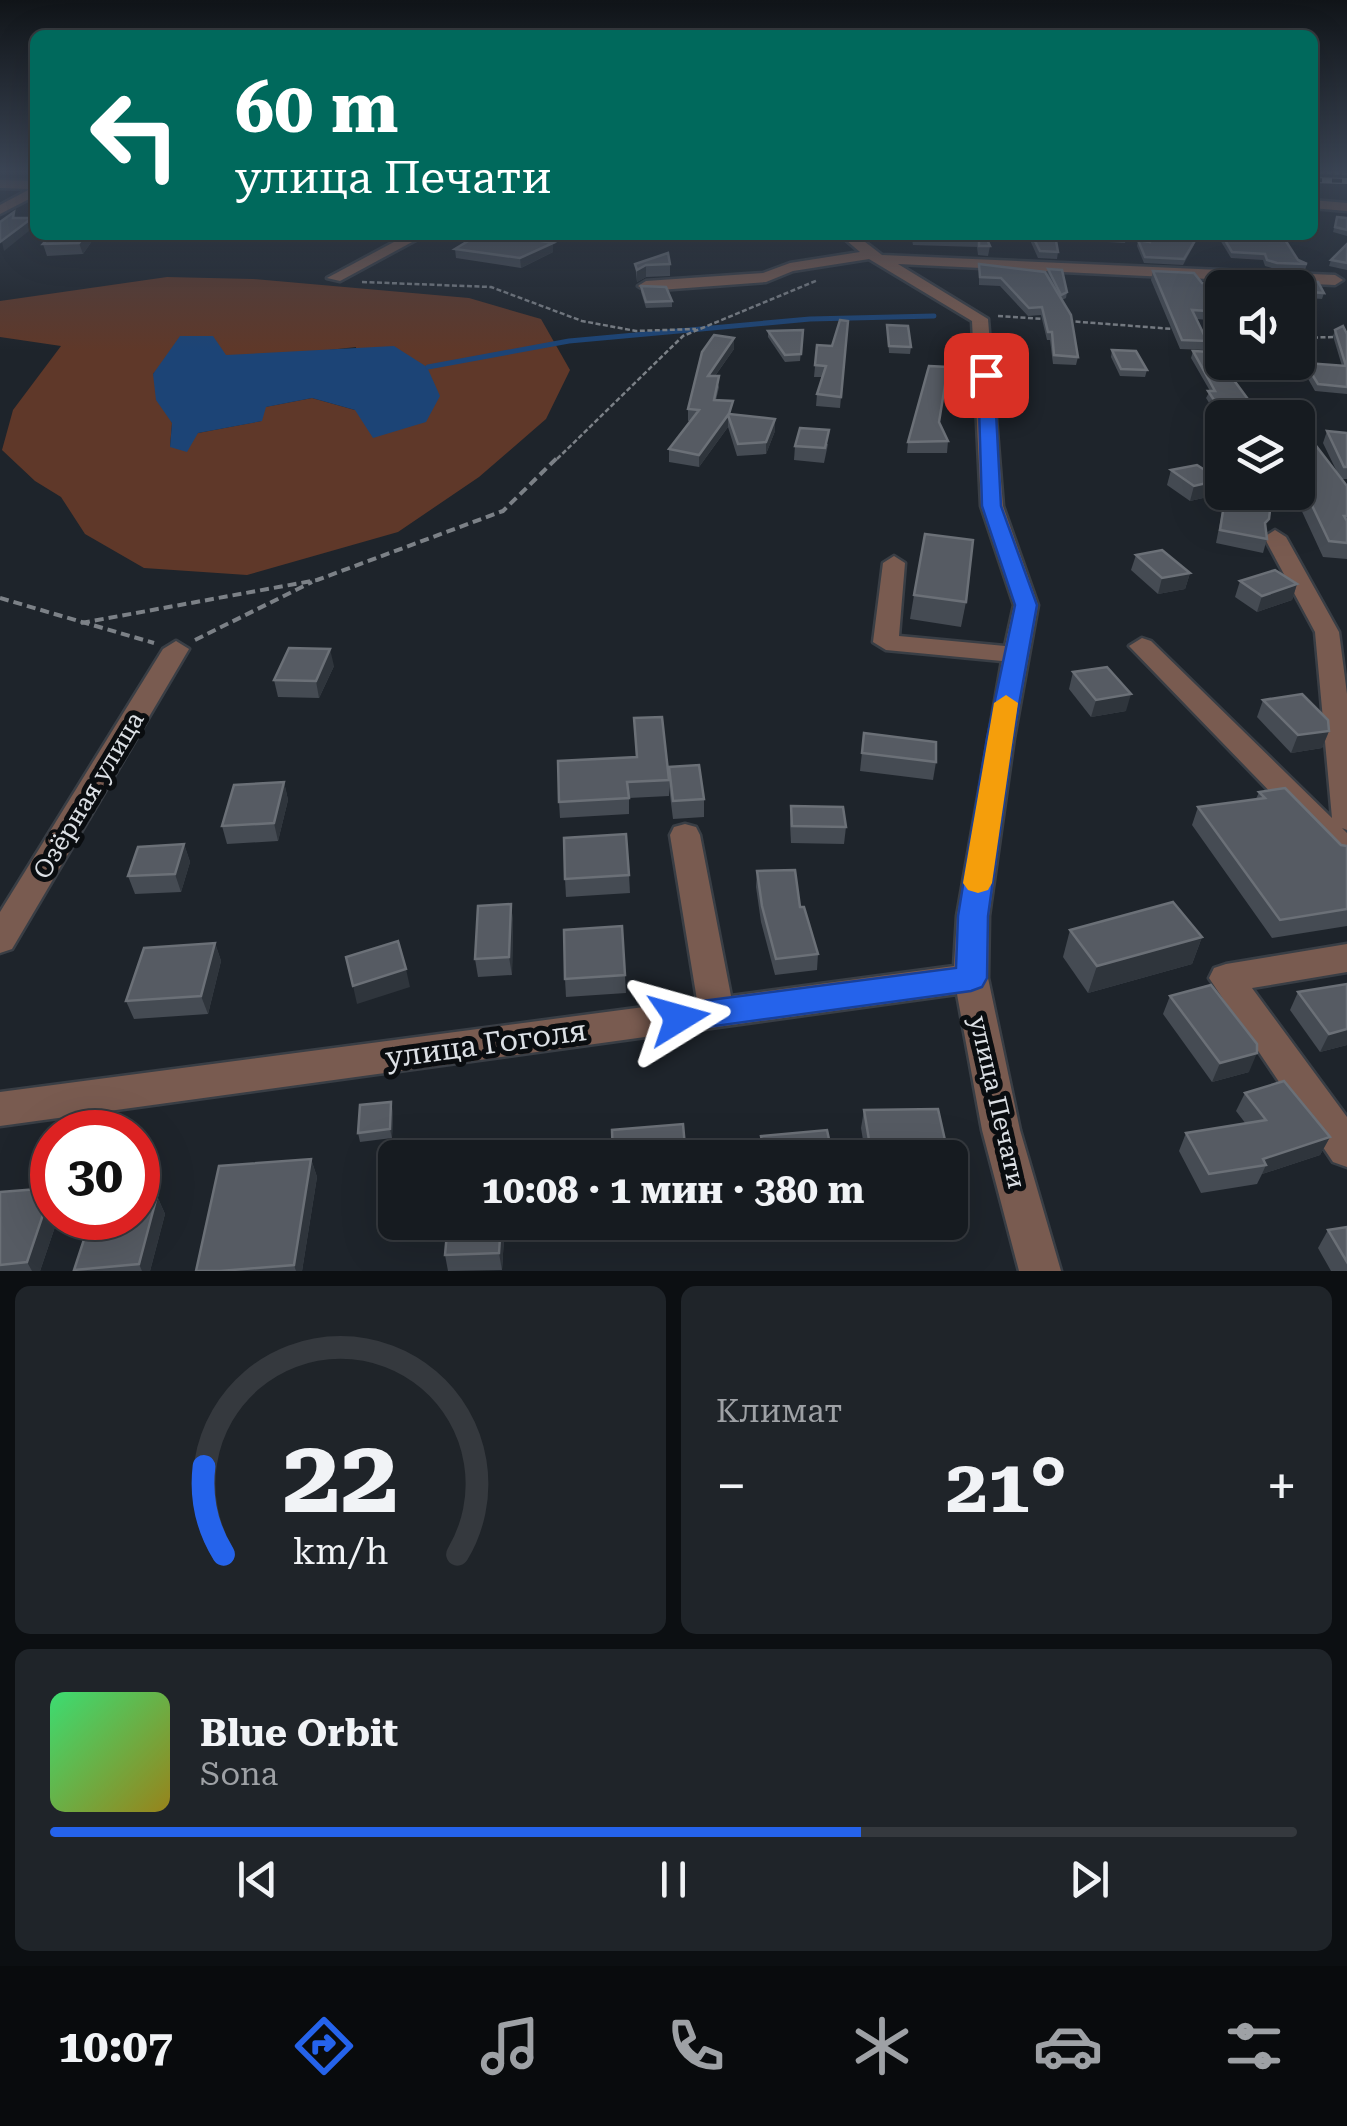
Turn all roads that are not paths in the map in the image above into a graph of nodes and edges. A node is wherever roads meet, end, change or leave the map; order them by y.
1 (408, 240) edge
2 (843, 247) edge
3 (875, 256) junction
4 (335, 278) road end
5 (1335, 280) dead end
6 (646, 286) edge
7 (1275, 538) dead end
8 (894, 563) dead end
9 (1142, 646) dead end
10 (176, 649) road end
11 (1014, 655) junction
12 (1347, 819) edge
13 (685, 835) dead end
14 (1347, 852) edge
15 (0, 940) edge
16 (1347, 958) edge
17 (971, 978) junction
18 (716, 1013) junction
19 (0, 1109) edge
20 (1347, 1149) edge
21 (1040, 1271) edge

1 - 4 street
2 - 3 street, улица Печати
2 - 6 street
3 - 5 street
3 - 11 street, улица Печати
7 - 12 street
8 - 11 street
9 - 14 street
10 - 15 street, Озёрная улица
11 - 17 street, улица Печати
13 - 18 street
16 - 20 street
17 - 18 street, улица Гоголя
17 - 21 street, улица Печати
18 - 19 street, улица Гоголя

